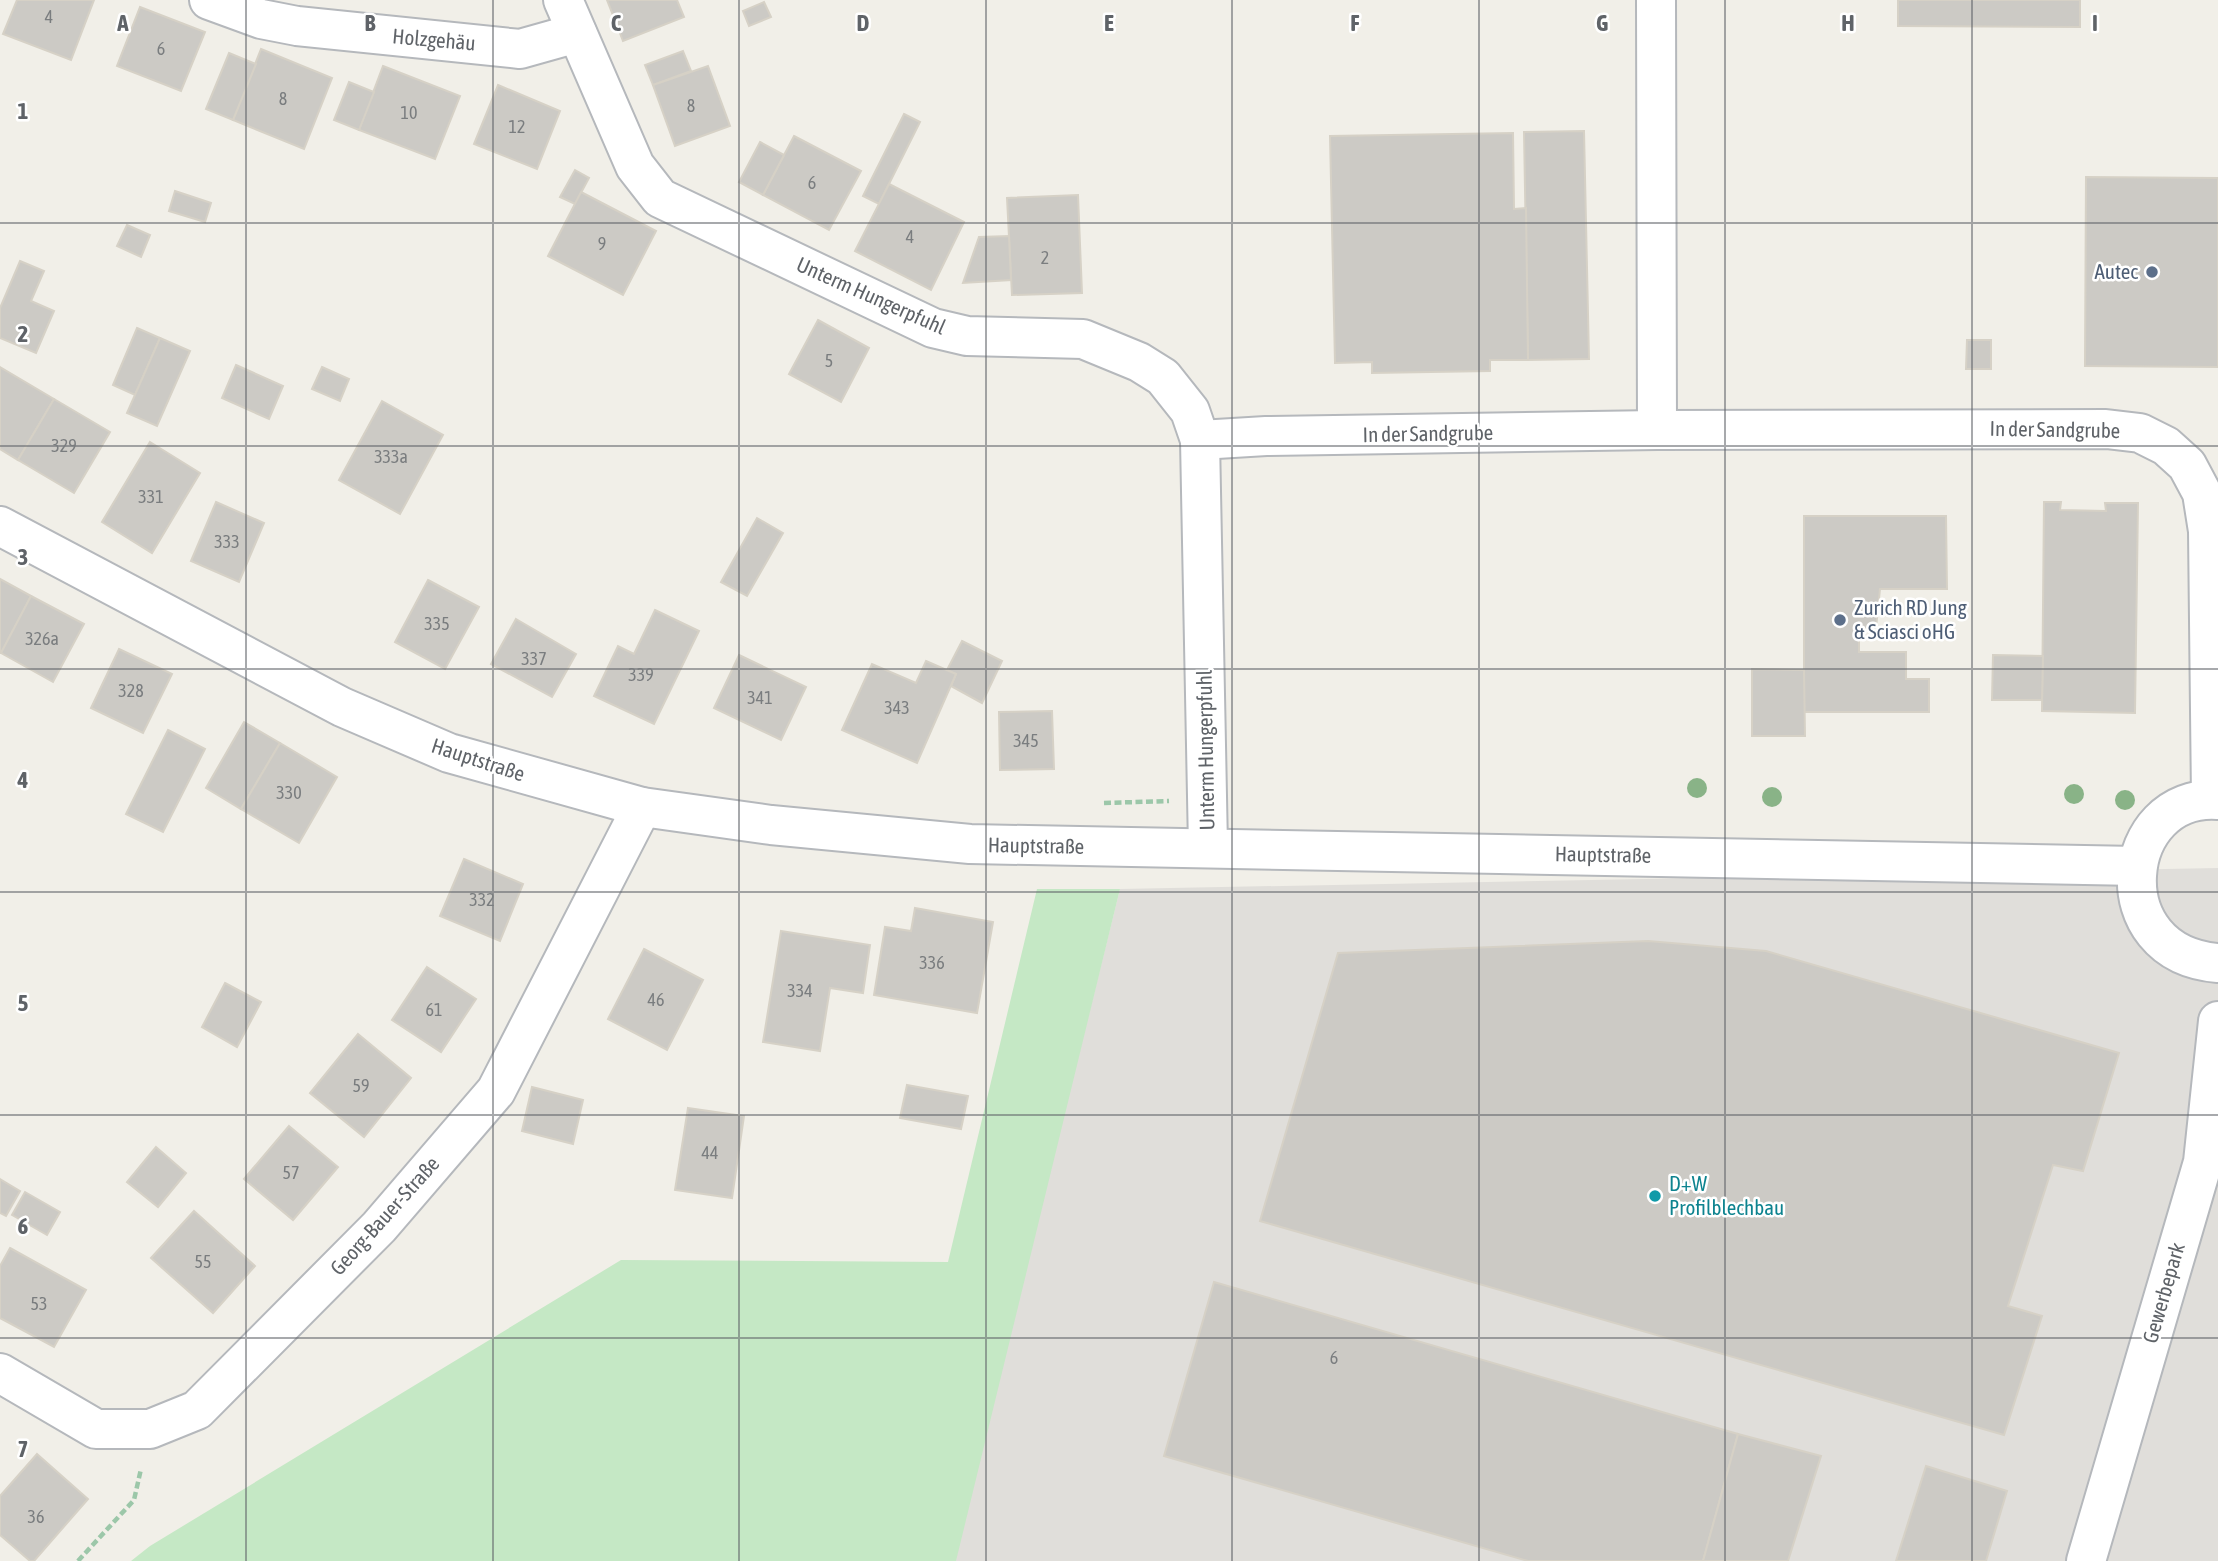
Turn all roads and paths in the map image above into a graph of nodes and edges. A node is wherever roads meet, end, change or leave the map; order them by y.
1 (209, 0) edge
2 (1656, 0) edge
3 (570, 16) edge
4 (1657, 430) junction
5 (1200, 440) junction
6 (0, 526) edge
7 (2214, 800) edge
8 (642, 807) junction
9 (1208, 847) junction
10 (2137, 866) junction
11 (2218, 963) edge
12 (2218, 1021) edge
13 (0, 1373) edge
14 (150, 1429) junction
15 (78, 1561) edge
16 (2086, 1561) edge

1 - 3 street, Holzgehäu
2 - 4 street
3 - 5 street, Unterm Hungerpfuhl
4 - 5 street, In der Sandgrube
4 - 7 street, In der Sandgrube
5 - 9 street, Unterm Hungerpfuhl
6 - 8 street, Hauptstraße
7 - 10 street
8 - 9 street, Hauptstraße
8 - 14 street, Georg-Bauer-Straße
9 - 10 street, Hauptstraße
10 - 11 street
12 - 16 street, Gewerbepark
13 - 14 street, Georg-Bauer-Straße
14 - 15 path

